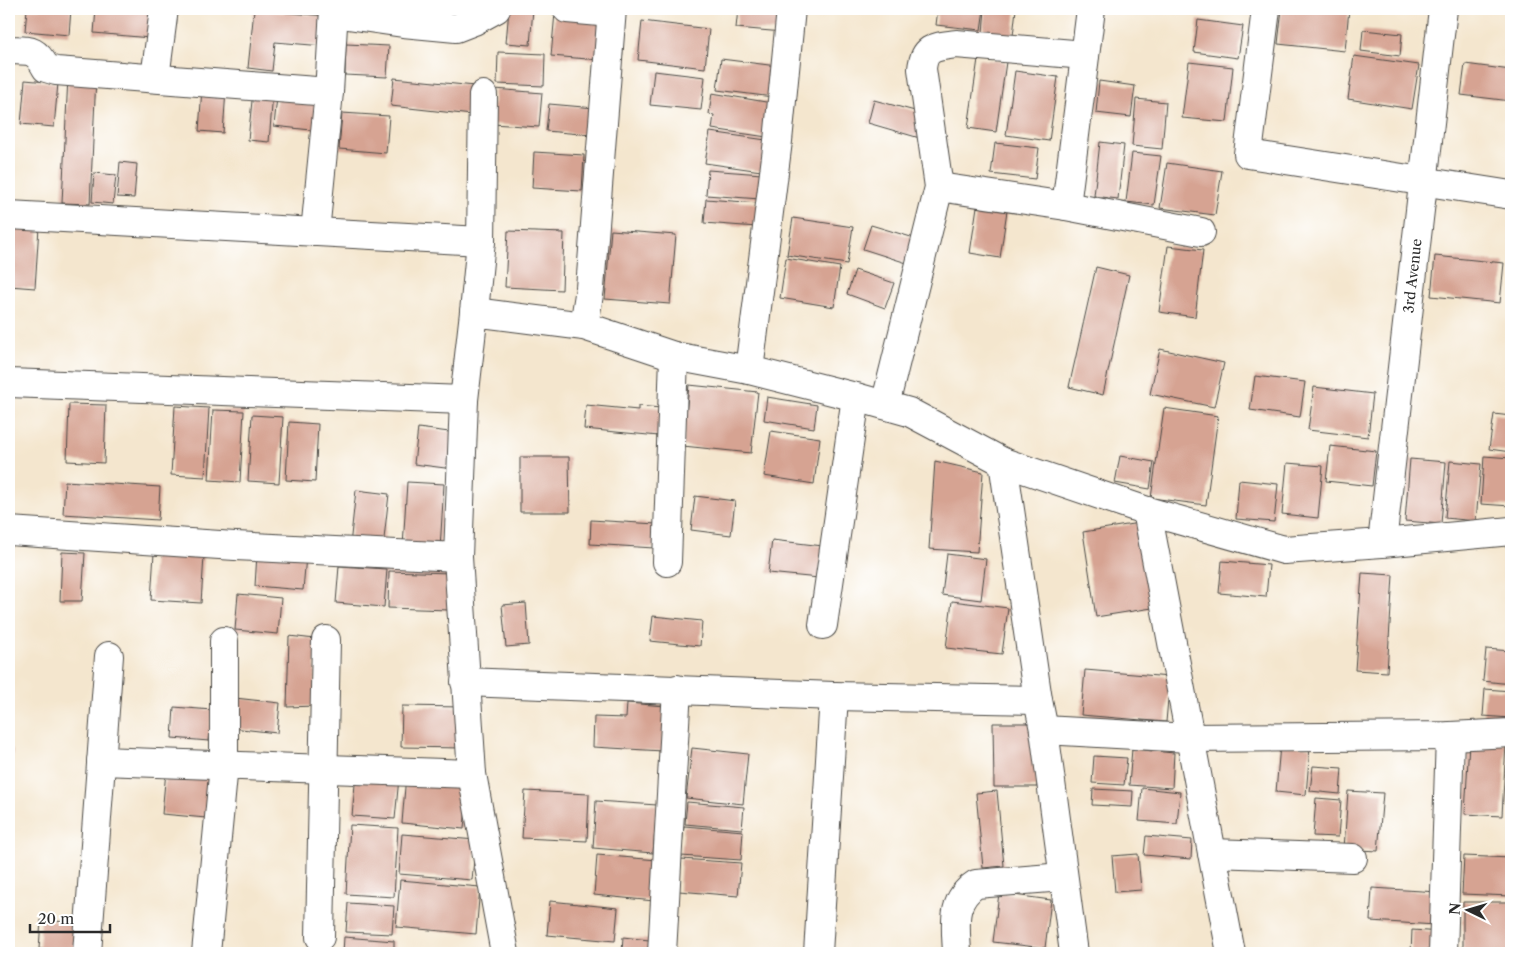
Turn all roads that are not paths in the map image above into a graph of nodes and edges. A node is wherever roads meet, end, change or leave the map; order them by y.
1 (164, 9) edge
2 (496, 9) edge
3 (567, 9) edge
4 (791, 9) edge
5 (1091, 9) edge
6 (1266, 9) edge
7 (1443, 9) edge
8 (334, 11) edge
9 (612, 11) edge
10 (9, 50) edge
11 (1085, 54) junction
12 (155, 78) junction
13 (329, 92) junction
14 (483, 95) dead end
15 (1423, 180) junction
16 (939, 187) junction
17 (1511, 195) edge
18 (1066, 206) junction
19 (9, 215) edge
20 (315, 232) junction
21 (1201, 232) dead end
22 (481, 241) junction
23 (474, 312) junction
24 (584, 326) junction
25 (674, 356) junction
26 (749, 370) junction
27 (9, 383) edge
28 (856, 397) junction
29 (464, 400) junction
30 (885, 405) junction
31 (1003, 462) junction
32 (1147, 511) junction
33 (1511, 530) edge
34 (9, 531) edge
35 (1382, 543) junction
36 (458, 557) junction
37 (667, 562) dead end
38 (823, 625) dead end
39 (326, 640) dead end
40 (224, 641) dead end
41 (109, 656) dead end
42 (465, 682) junction
43 (677, 689) junction
44 (834, 696) junction
45 (1038, 700) junction
46 (1044, 730) junction
47 (1511, 733) edge
48 (1450, 736) junction
49 (1189, 738) junction
50 (101, 761) junction
51 (224, 765) junction
52 (323, 768) junction
53 (472, 774) junction
54 (1212, 853) junction
55 (1353, 858) dead end
56 (1064, 877) junction
57 (320, 937) dead end
58 (87, 953) edge
59 (206, 953) edge
60 (505, 953) edge
61 (662, 953) edge
62 (818, 953) edge
63 (958, 953) edge
64 (1074, 953) edge
65 (1231, 953) edge
66 (1443, 953) edge

1 - 12 street
2 - 8 street
3 - 9 street
4 - 26 street
5 - 11 street
6 - 15 street
7 - 15 street, 3rd Avenue
8 - 13 street
9 - 24 street
10 - 12 street
11 - 16 street
11 - 18 street
12 - 13 street
13 - 20 street
14 - 22 street
15 - 17 street
15 - 35 street, 3rd Avenue
16 - 18 street
16 - 30 street
18 - 21 street
19 - 20 street
20 - 22 street
22 - 23 street
23 - 24 street
23 - 29 street
24 - 25 street
25 - 26 street
25 - 37 street
26 - 28 street
27 - 29 street
28 - 30 street
28 - 38 street
29 - 36 street
30 - 31 street
31 - 32 street
31 - 45 street
32 - 35 street
32 - 49 street
33 - 35 street
34 - 36 street
36 - 42 street
39 - 52 street
40 - 51 street
41 - 50 street
42 - 43 street
42 - 53 street
43 - 44 street
43 - 61 street
44 - 45 street
44 - 62 street
45 - 46 street
46 - 49 street
46 - 56 street
47 - 48 street
48 - 49 street
48 - 66 street
49 - 54 street
50 - 51 street
50 - 58 street
51 - 52 street
51 - 59 street
52 - 53 street
52 - 57 street
53 - 60 street
54 - 55 street
54 - 65 street
56 - 63 street
56 - 64 street

